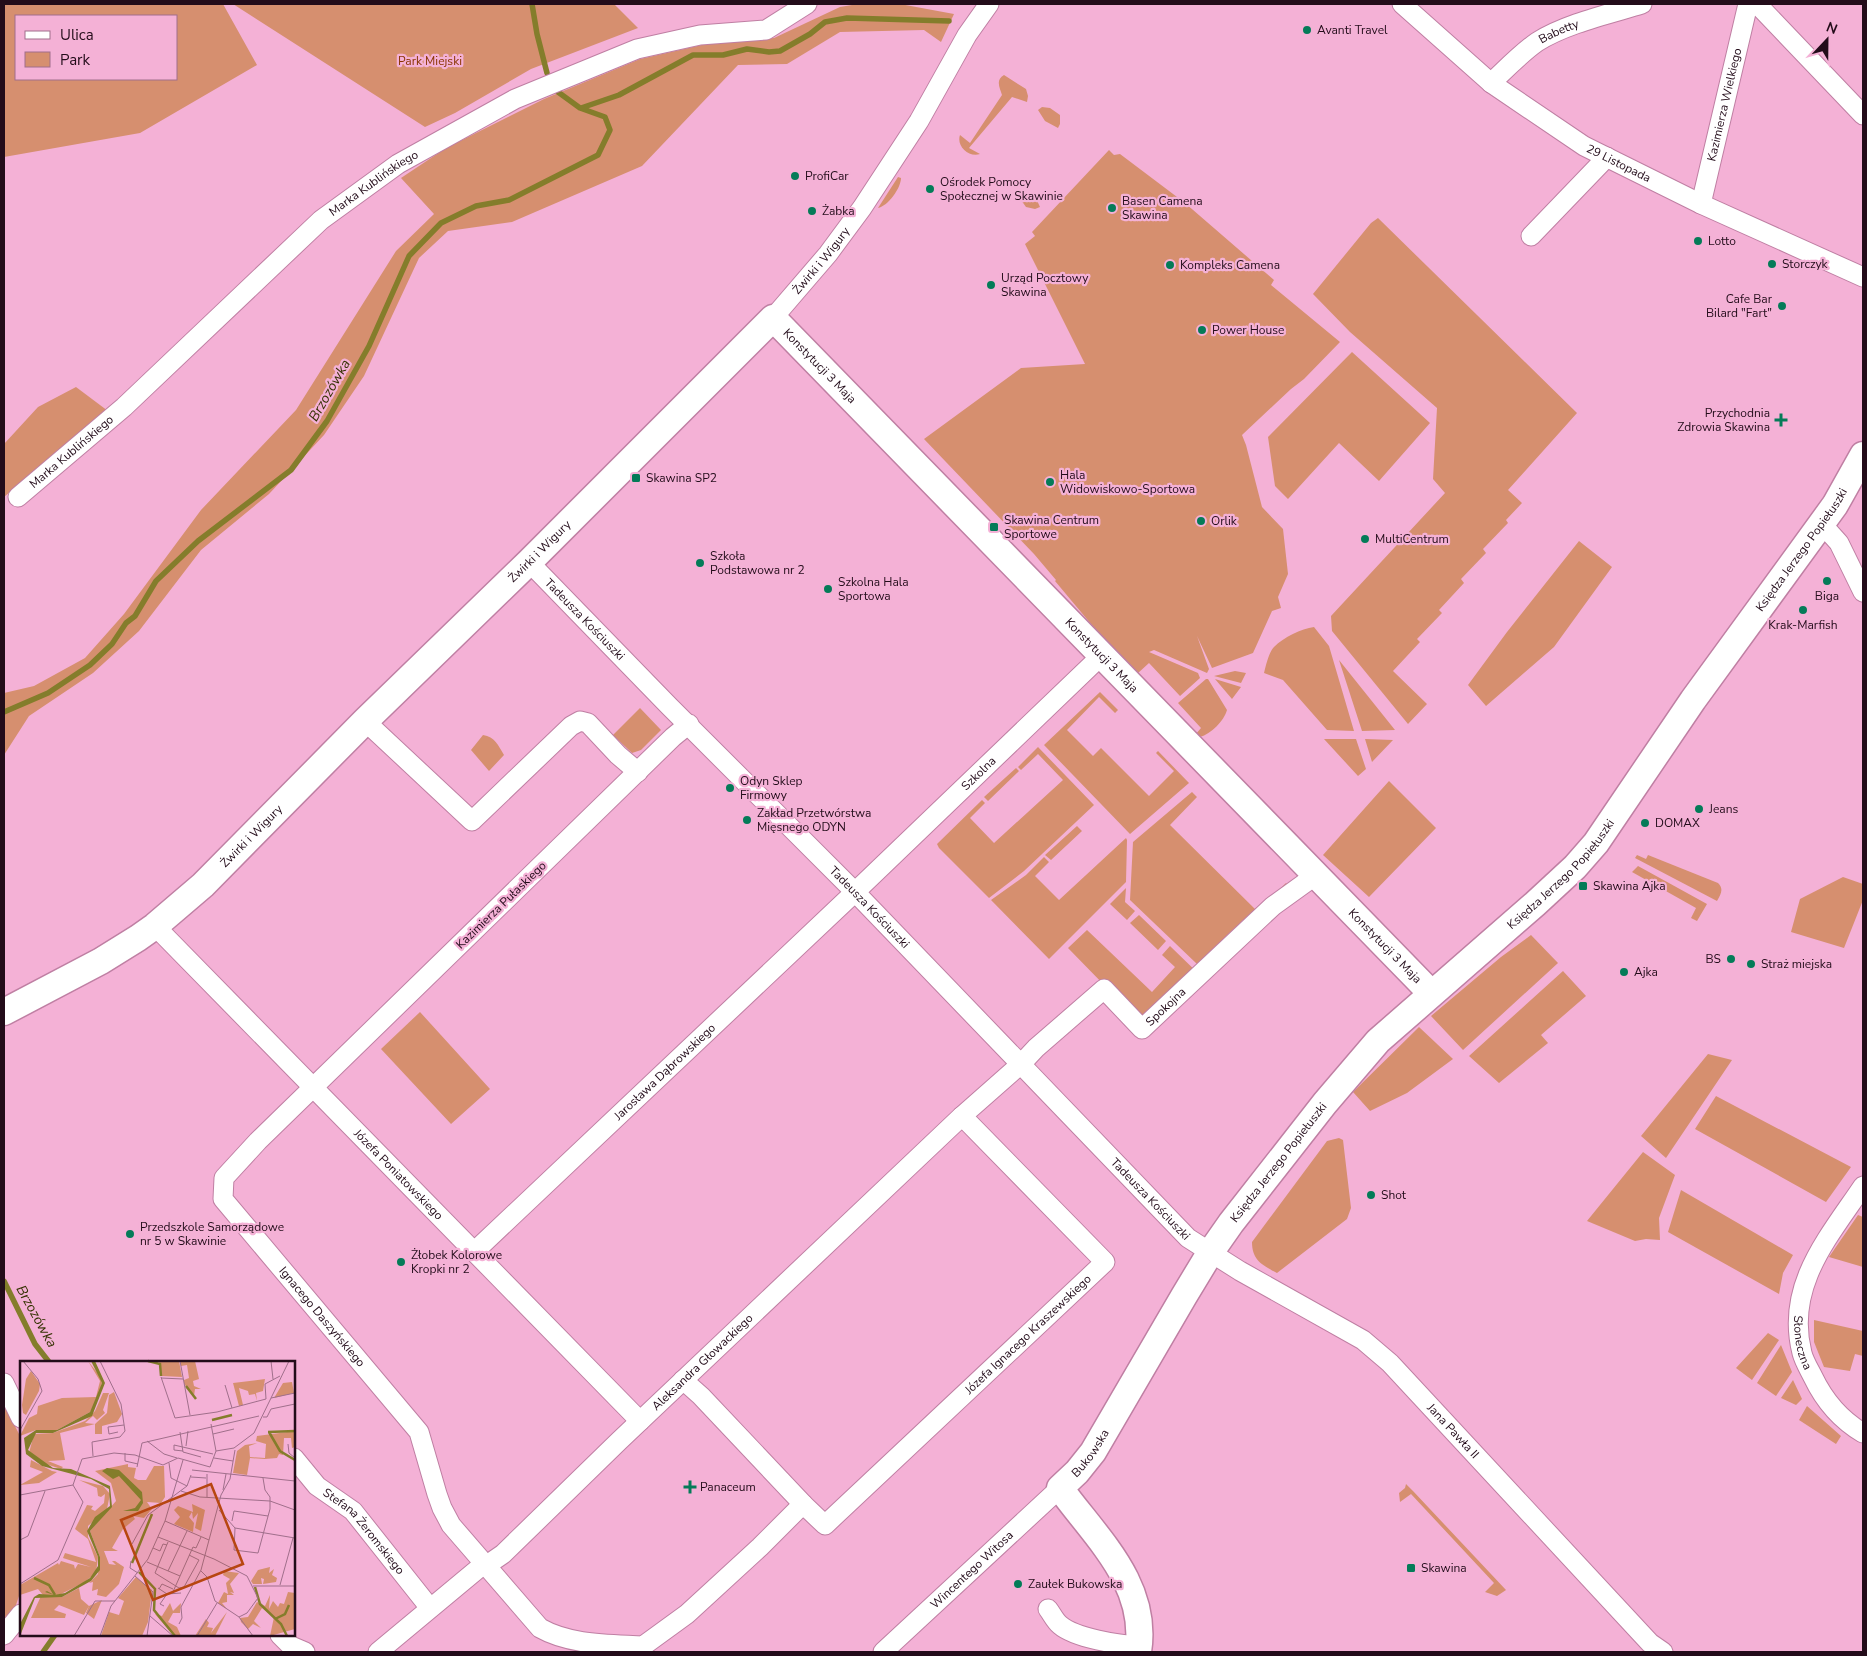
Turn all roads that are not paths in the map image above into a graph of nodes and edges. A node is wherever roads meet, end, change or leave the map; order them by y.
1 (807, 4) edge
2 (1402, 4) edge
3 (1642, 4) edge
4 (1748, 4) edge
5 (1757, 4) edge
6 (986, 5) edge
7 (1491, 83) junction
8 (1863, 115) edge
9 (1607, 157) junction
10 (1701, 204) junction
11 (1530, 236) dead end
12 (1863, 277) edge
13 (773, 318) junction
14 (1863, 455) edge
15 (18, 497) dead end
16 (1822, 524) junction
17 (529, 562) junction
18 (1863, 592) edge
19 (1102, 655) junction
20 (689, 724) junction
21 (371, 727) junction
22 (638, 772) junction
23 (1316, 875) junction
24 (855, 892) junction
25 (155, 926) junction
26 (1431, 993) junction
27 (4, 1012) edge
28 (1022, 1063) junction
29 (314, 1087) junction
30 (962, 1116) junction
31 (1863, 1186) edge
32 (475, 1251) junction
33 (1210, 1253) junction
34 (683, 1380) junction
35 (4, 1383) edge
36 (20, 1416) edge
37 (640, 1421) junction
38 (1863, 1433) edge
39 (295, 1459) edge
40 (1060, 1488) junction
41 (803, 1504) junction
42 (487, 1565) junction
43 (430, 1608) junction
44 (1048, 1609) dead end
45 (20, 1615) edge
46 (4, 1635) edge
47 (1138, 1649) edge
48 (378, 1652) edge
49 (883, 1652) edge
50 (1663, 1652) edge

1 - 15 street, Marka Kublińskiego
2 - 7 street, 29 Listopada
3 - 7 street, Babetty
4 - 10 street, Kazimierza Wielkiego
5 - 8 street
6 - 13 street, Żwirki i Wigury
7 - 9 street, 29 Listopada
9 - 10 street, 29 Listopada
9 - 11 street
10 - 12 street, 29 Listopada
13 - 17 street, Żwirki i Wigury
13 - 19 street, Konstytucji 3 Maja
14 - 16 street, Księdza Jerzego Popiełuszki
16 - 18 street
16 - 26 street, Księdza Jerzego Popiełuszki
17 - 20 street, Tadeusza Kościuszki
17 - 21 street, Żwirki i Wigury
19 - 23 street, Konstytucji 3 Maja
19 - 24 street, Szkolna
20 - 22 street, Kazimierza Pułaskiego
20 - 24 street, Tadeusza Kościuszki
21 - 22 street
21 - 25 street, Żwirki i Wigury
22 - 29 street, Kazimierza Pułaskiego
23 - 26 street, Konstytucji 3 Maja
23 - 28 street, Spokojna
24 - 28 street, Tadeusza Kościuszki
24 - 32 street, Jarosława Dąbrowskiego
25 - 27 street, Żwirki i Wigury
25 - 29 street, Józefa Poniatowskiego
26 - 33 street, Księdza Jerzego Popiełuszki
28 - 30 street, Aleksandra Głowackiego
28 - 33 street, Tadeusza Kościuszki
29 - 32 street, Józefa Poniatowskiego
29 - 42 street, Ignacego Daszyńskiego
30 - 34 street, Aleksandra Głowackiego
30 - 41 street, Józefa Ignacego Kraszewskiego
31 - 38 street, Słoneczna
32 - 37 street, Józefa Poniatowskiego
33 - 40 street, Bukowska
33 - 50 street, Jana Pawła II
34 - 37 street, Aleksandra Głowackiego
34 - 41 street, Józefa Ignacego Kraszewskiego
35 - 36 street
37 - 42 street, Aleksandra Głowackiego
39 - 43 street, Stefana Żeromskiego
40 - 47 street, Bukowska
40 - 49 street, Wincentego Witosa
41 - 42 street
42 - 43 street, Aleksandra Głowackiego
43 - 48 street, Aleksandra Głowackiego
44 - 47 street
45 - 46 street

